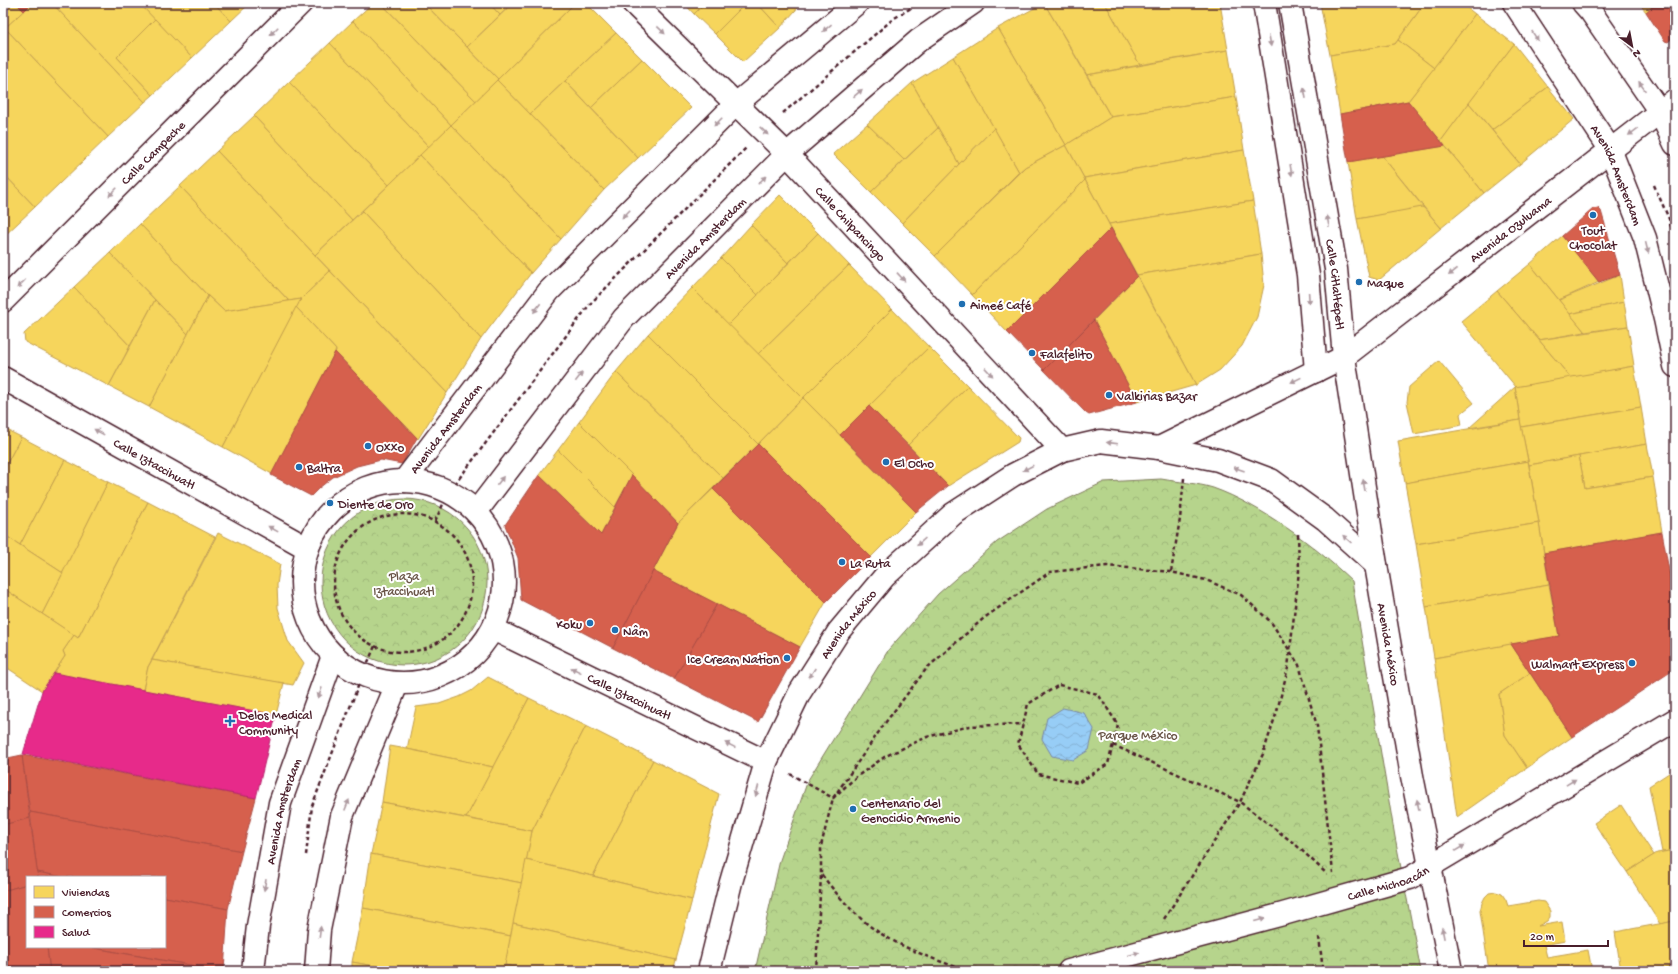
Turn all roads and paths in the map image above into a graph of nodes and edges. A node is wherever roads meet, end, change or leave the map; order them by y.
1 (301, 3) edge
2 (633, 3) edge
3 (857, 3) edge
4 (973, 3) edge
5 (1264, 3) edge
6 (1290, 3) edge
7 (1514, 3) edge
8 (1583, 3) edge
9 (736, 104) junction
10 (1668, 106) edge
11 (1675, 144) edge
12 (1610, 149) junction
13 (787, 154) junction
14 (1336, 269) junction
15 (1308, 275) junction
16 (3, 301) edge
17 (1344, 357) junction
18 (1675, 366) edge
19 (1316, 371) junction
20 (3, 378) edge
21 (1159, 448) junction
22 (1062, 450) junction
23 (1184, 477) dead end
24 (404, 482) junction
25 (476, 512) junction
26 (1298, 524) dead end
27 (453, 535) joint
28 (307, 548) junction
29 (1376, 565) junction
30 (1171, 572) junction
31 (493, 629) junction
32 (1290, 651) junction
33 (333, 656) junction
34 (396, 684) junction
35 (1675, 720) edge
36 (1023, 724) junction
37 (1113, 745) junction
38 (766, 762) junction
39 (833, 798) junction
40 (1240, 802) junction
41 (1430, 866) junction
42 (821, 875) junction
43 (1328, 875) dead end
44 (1333, 880) dead end
45 (1164, 919) dead end
46 (1319, 937) dead end
47 (253, 971) edge
48 (316, 971) edge
49 (709, 971) edge
50 (816, 971) edge
51 (968, 971) edge
52 (1069, 971) edge
53 (1323, 971) edge
54 (1451, 971) edge

1 -> 16 street, Calle Campeche
2 -> 9 street, Calle Chilpancingo
3 -> 9 street, Avenida Amsterdam
13 -> 4 street, Avenida Amsterdam
5 -> 15 street, Calle Citlaltépetl
14 -> 6 street, Calle Citlaltépetl
7 -> 12 street, Avenida Amsterdam
10 -> 8 street
9 -> 13 street, Calle Chilpancingo
9 -> 24 street, Avenida Amsterdam
10 - 11 street
10 -> 12 street, Avenida Ozuluama
12 -> 17 street, Avenida Ozuluama
12 -> 18 street, Avenida Amsterdam
13 -> 22 street, Calle Chilpancingo
25 -> 13 street, Avenida Amsterdam
14 - 15 street
14 - 17 street, Calle Citlaltépetl
15 -> 19 street, Calle Citlaltépetl
17 - 19 street
29 -> 17 street, Calle Citlaltépetl
19 -> 21 street
28 -> 20 street, Calle Iztaccihuatl
21 -> 22 street, Avenida México
29 -> 21 street, Avenida México
22 -> 38 street, Avenida México
23 - 30 path
24 - 25 street
24 - 28 street
25 - 31 street
26 - 32 path
27 - 27 path
28 - 33 street
41 -> 29 street, Avenida México
30 - 32 path
30 - 39 path
31 - 34 street
38 -> 31 street, Calle Iztaccihuatl
32 - 40 path
32 - 44 path
33 - 34 street
33 -> 47 street, Avenida Amsterdam
48 -> 34 street
41 -> 35 street, Calle Michoacán
36 - 37 path
36 - 37 path
36 - 39 path
37 - 40 path
38 - 39 path
38 -> 49 street, Avenida México
39 - 42 path
40 - 43 path
40 - 45 path
52 -> 41 street, Calle Michoacán
54 -> 41 street, Avenida México
42 - 50 path
42 - 51 path
46 - 53 path

